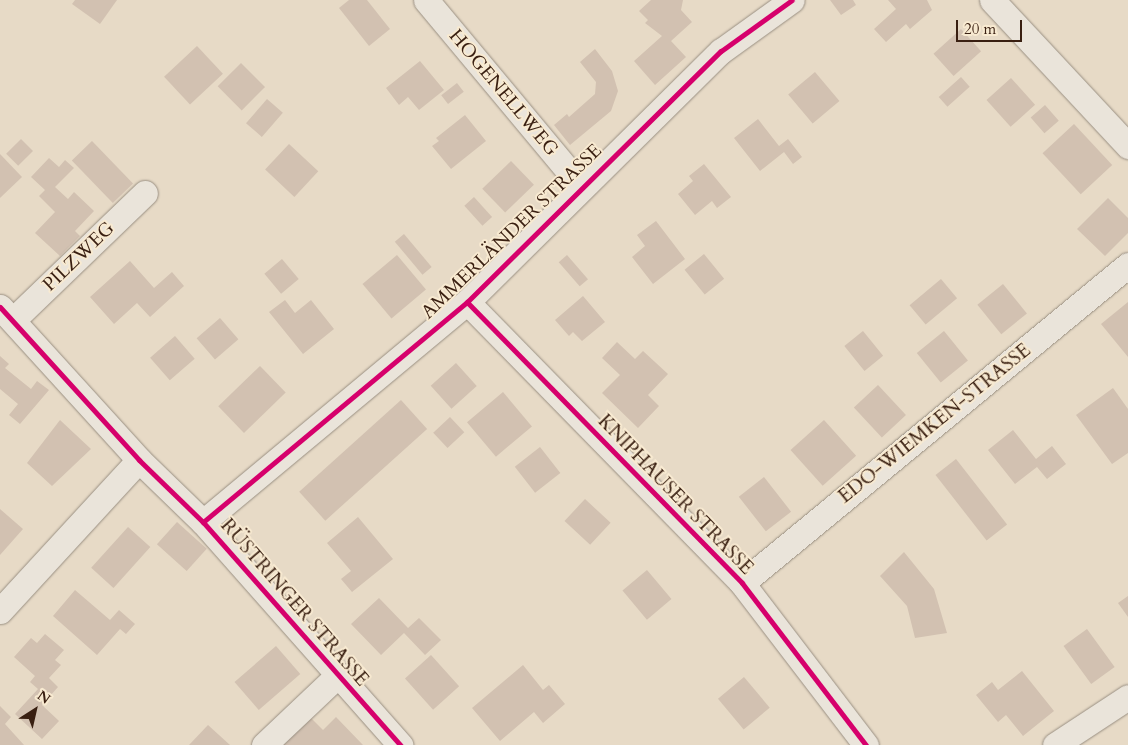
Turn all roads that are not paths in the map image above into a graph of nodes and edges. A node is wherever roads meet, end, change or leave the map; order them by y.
1 (426, 0) edge
2 (792, 0) edge
3 (992, 0) edge
4 (1128, 146) edge
5 (581, 186) junction
6 (145, 193) dead end
7 (1128, 265) edge
8 (467, 302) junction
9 (6, 314) edge
10 (139, 460) junction
11 (203, 522) junction
12 (742, 583) junction
13 (0, 611) edge
14 (337, 676) junction
15 (1128, 697) edge
16 (264, 745) edge
17 (400, 745) edge
18 (866, 745) edge
19 (1055, 745) edge

1 - 5 street, HOGENELLWEG
2 - 5 street, AMMERLÄNDER STRASSE
3 - 4 street
5 - 8 street, AMMERLÄNDER STRASSE
6 - 9 street, PILZWEG
7 - 12 street, EDO-WIEMKEN-STRASSE
8 - 11 street, AMMERLÄNDER STRASSE
8 - 12 street, KNIPHAUSER STRASSE
9 - 10 street, RÜSTRINGER STRASSE
10 - 11 street, RÜSTRINGER STRASSE
10 - 13 street
11 - 14 street, RÜSTRINGER STRASSE
12 - 18 street, KNIPHAUSER STRASSE
14 - 16 street
14 - 17 street, RÜSTRINGER STRASSE
15 - 19 street

